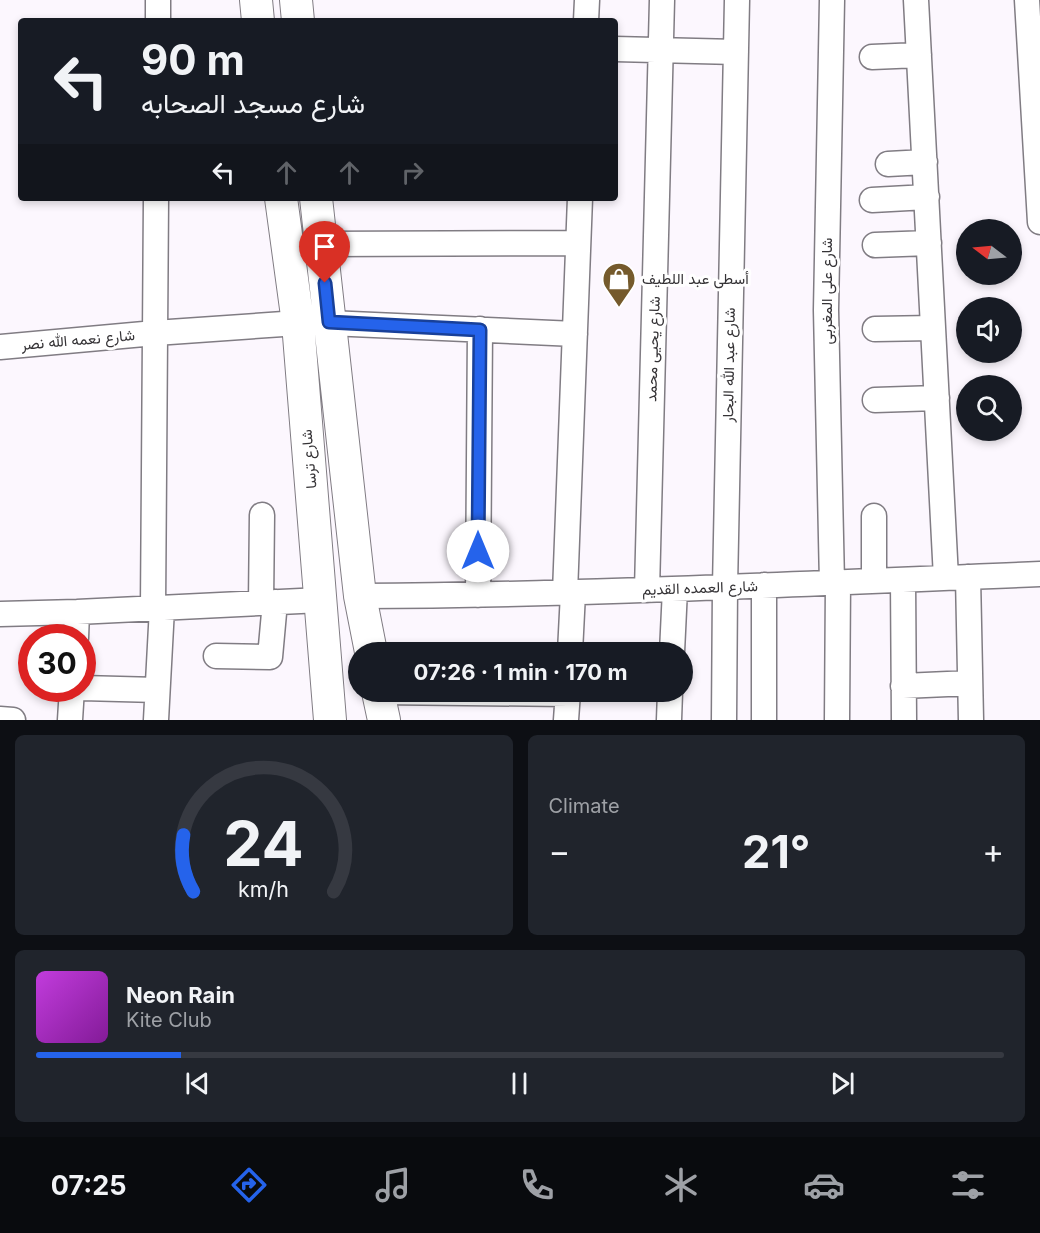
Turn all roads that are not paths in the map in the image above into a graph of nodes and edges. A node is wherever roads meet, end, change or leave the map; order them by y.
1 (158, 0) edge
2 (296, 0) edge
3 (587, 0) edge
4 (662, 0) edge
5 (737, 0) edge
6 (832, 0) edge
7 (916, 0) edge
8 (1027, 0) edge
9 (158, 18) edge
10 (298, 18) edge
11 (586, 18) edge
12 (618, 49) edge
13 (661, 50) junction
14 (736, 52) junction
15 (919, 55) junction
16 (872, 57) dead end
17 (925, 162) junction
18 (888, 165) dead end
19 (927, 197) junction
20 (872, 200) dead end
21 (156, 201) edge
22 (281, 201) edge
23 (316, 201) edge
24 (580, 201) edge
25 (1040, 222) edge
26 (578, 243) junction
27 (929, 243) junction
28 (321, 244) junction
29 (875, 245) dead end
30 (329, 322) junction
31 (298, 323) junction
32 (933, 328) junction
33 (875, 329) dead end
34 (480, 330) junction
35 (155, 333) junction
36 (575, 334) junction
37 (0, 347) edge
38 (937, 398) junction
39 (875, 400) dead end
40 (262, 515) dead end
41 (874, 516) dead end
42 (1040, 574) edge
43 (957, 578) junction
44 (903, 580) junction
45 (874, 581) junction
46 (835, 583) junction
47 (764, 585) junction
48 (725, 587) junction
49 (675, 589) junction
50 (647, 590) junction
51 (569, 593) junction
52 (478, 595) junction
53 (360, 596) junction
54 (321, 600) junction
55 (268, 602) junction
56 (158, 608) junction
57 (77, 612) junction
58 (0, 614) edge
59 (77, 624) edge
60 (369, 642) edge
61 (570, 642) edge
62 (672, 642) edge
63 (216, 656) dead end
64 (970, 682) junction
65 (903, 686) junction
66 (96, 688) edge
67 (158, 690) junction
68 (71, 702) edge
69 (380, 702) edge
70 (567, 702) edge
71 (670, 702) edge
72 (0, 719) edge
73 (13, 720) edge
74 (70, 720) edge
75 (156, 720) edge
76 (330, 720) edge
77 (384, 720) edge
78 (566, 720) edge
79 (669, 720) edge
80 (724, 720) edge
81 (764, 720) edge
82 (837, 720) edge
83 (904, 720) edge
84 (971, 720) edge

1 - 9 street
2 - 10 main road
3 - 11 street
4 - 13 street, شارع يحيى محمد
5 - 14 street, شارع عبد الله البحار
6 - 46 street, شارع على المغربى
7 - 15 street
8 - 25 street
12 - 13 street
13 - 14 street
13 - 50 street, شارع يحيى محمد
14 - 48 street, شارع عبد الله البحار
15 - 16 street
15 - 17 street
17 - 18 street
17 - 19 street
19 - 20 street
19 - 27 street
21 - 35 street
22 - 31 main road, شارع ترسا
23 - 28 main road
24 - 26 street
26 - 28 street
26 - 36 street
27 - 29 street
27 - 32 street
28 - 30 main road
30 - 34 street
30 - 53 main road
31 - 35 street, شارع نعمه الله نصر
31 - 54 main road, شارع ترسا
32 - 33 street
32 - 38 street
34 - 36 street
34 - 52 street
35 - 37 street, شارع نعمه الله نصر
35 - 56 street
36 - 51 street
38 - 39 street
38 - 43 street
40 - 55 street
41 - 45 street
42 - 43 street, شارع العمده القديم
43 - 44 street, شارع العمده القديم
43 - 64 street
44 - 45 street, شارع العمده القديم
44 - 65 street
45 - 46 street, شارع العمده القديم
46 - 47 street, شارع العمده القديم
46 - 82 street, شارع على المغربى
47 - 48 street, شارع العمده القديم
47 - 81 street
48 - 49 street, شارع العمده القديم
48 - 80 street, شارع عبد الله البحار
49 - 50 street, شارع العمده القديم
49 - 62 street
50 - 51 street, شارع العمده القديم
51 - 52 street, شارع العمده القديم
51 - 61 street
52 - 53 street, شارع العمده القديم
53 - 60 main road
54 - 55 street
54 - 76 main road, شارع ترسا
55 - 56 street
55 - 63 street
56 - 57 street
56 - 67 street
57 - 58 street
57 - 59 street
64 - 65 street
64 - 84 street
65 - 83 street
66 - 67 street
67 - 75 street
68 - 74 street
69 - 77 main road
70 - 78 street
71 - 79 street
72 - 73 street

